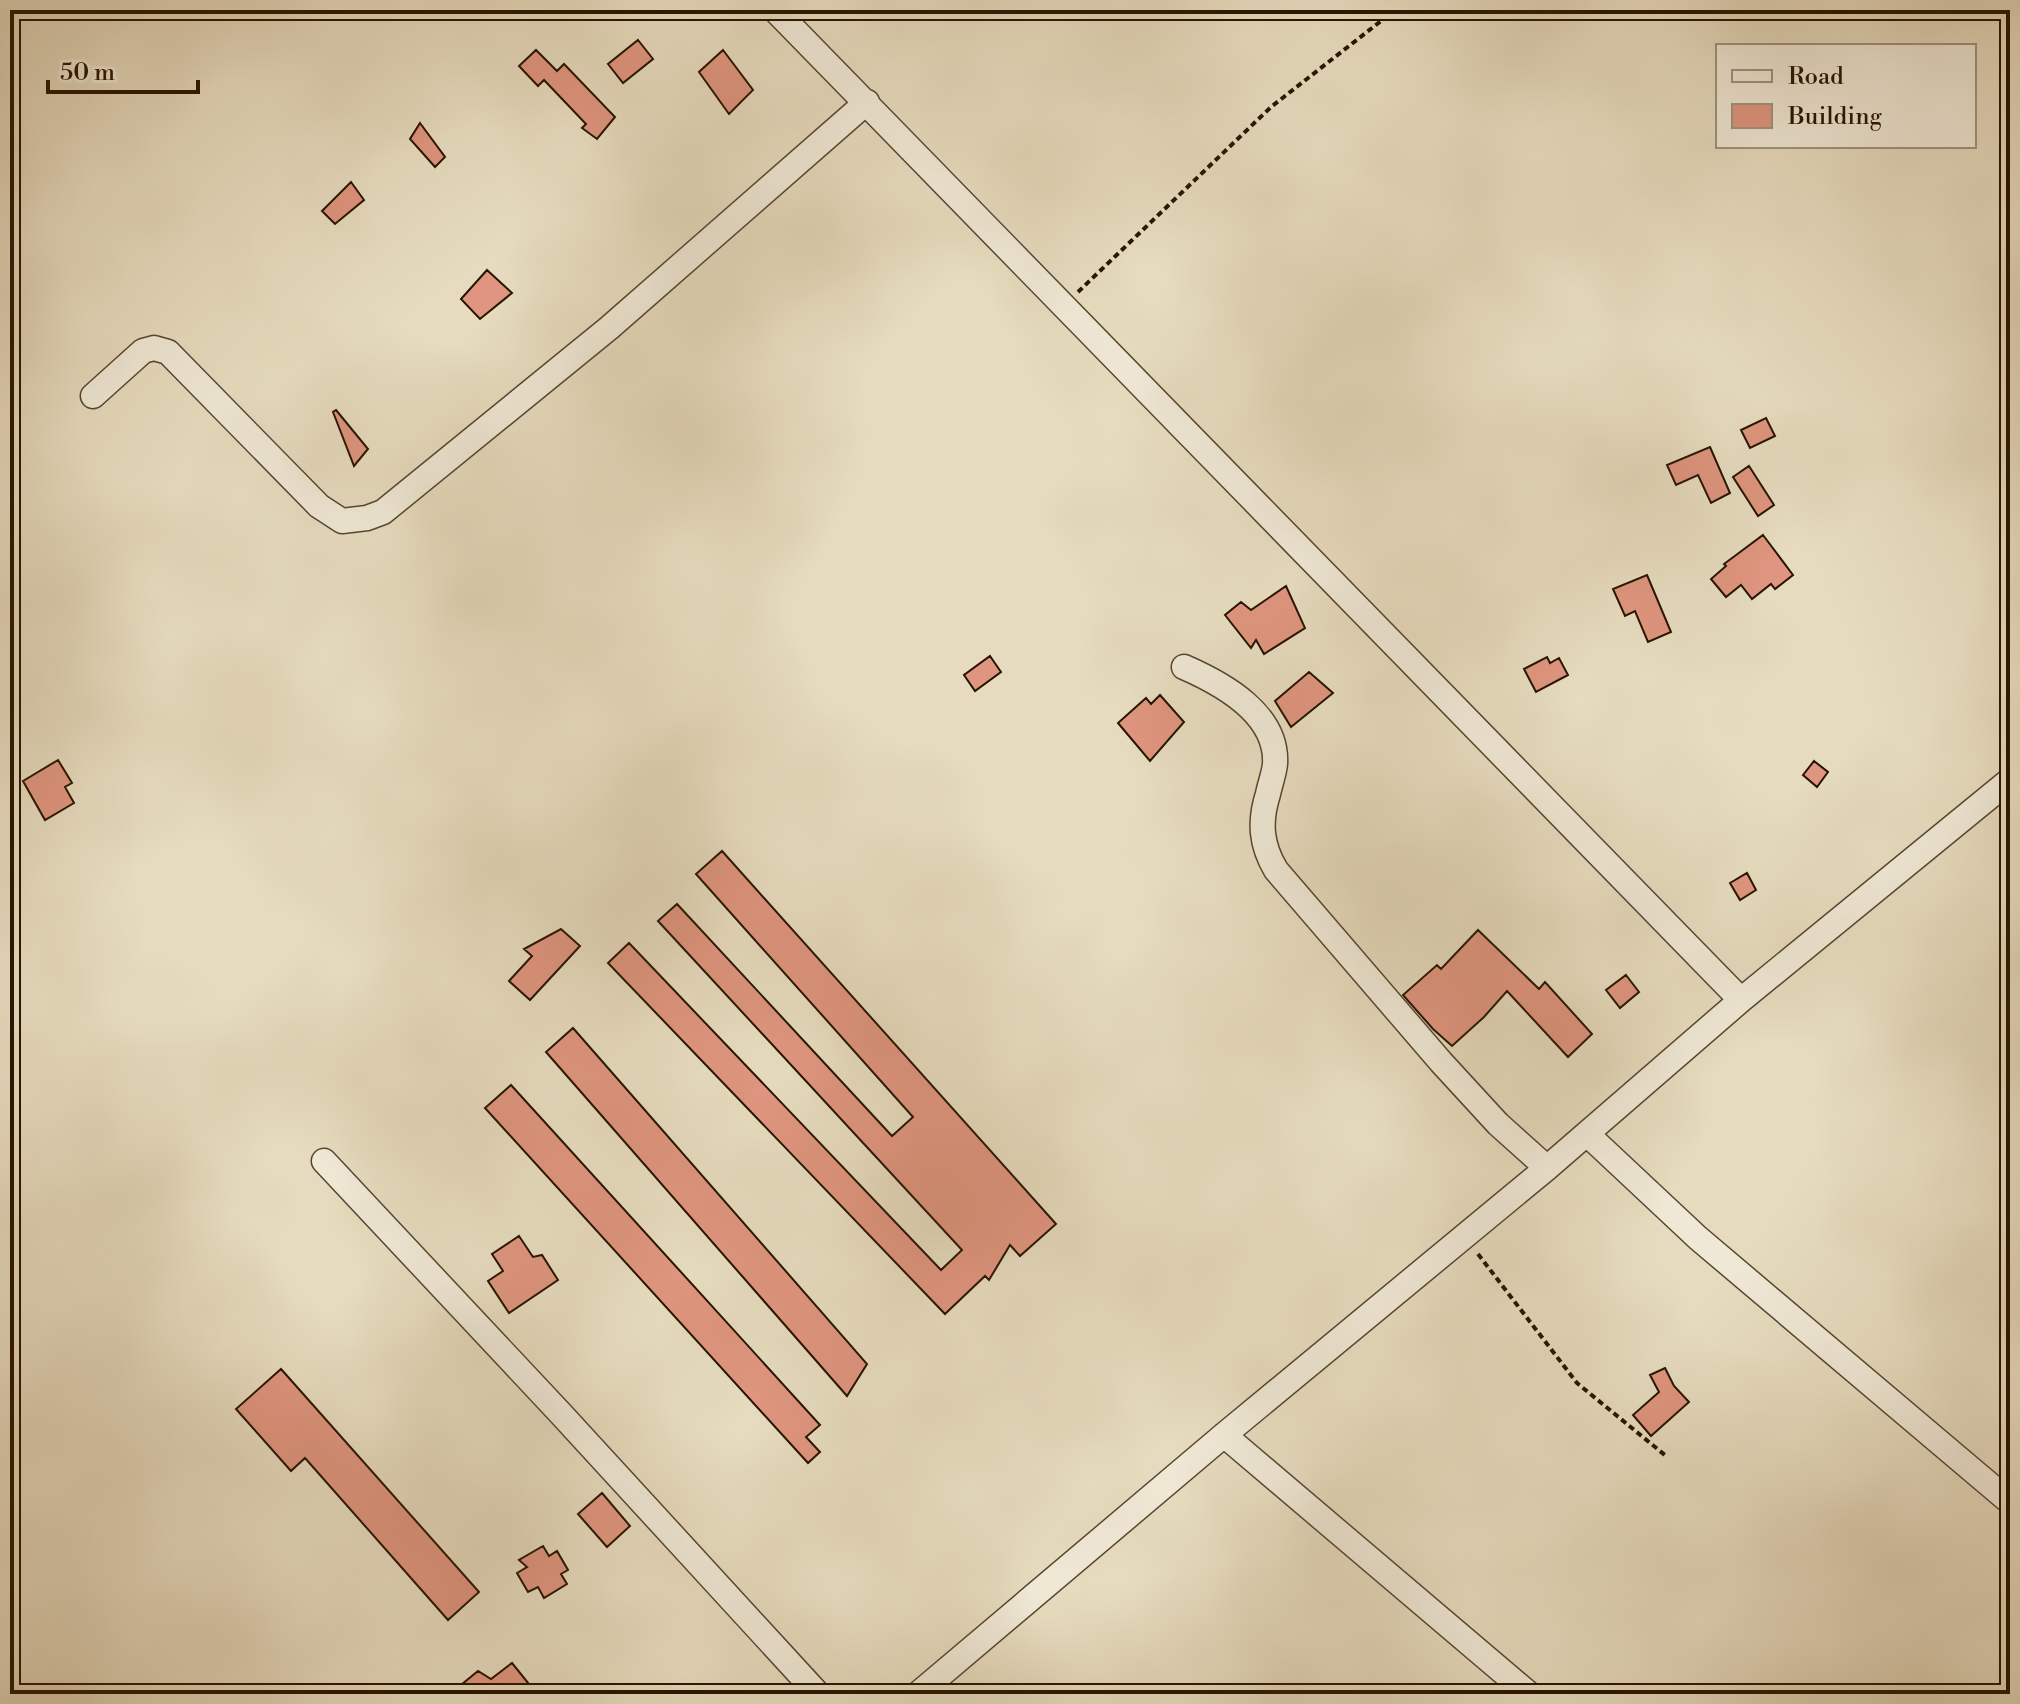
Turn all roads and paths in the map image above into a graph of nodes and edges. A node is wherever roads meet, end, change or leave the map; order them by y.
1 (775, 10) edge
2 (1395, 10) edge
3 (867, 102) junction
4 (1065, 305) junction
5 (93, 396) dead end
6 (1184, 667) dead end
7 (2010, 780) edge
8 (1741, 1000) junction
9 (1587, 1134) junction
10 (324, 1161) dead end
11 (1547, 1168) junction
12 (1464, 1236) junction
13 (1224, 1435) junction
14 (1666, 1456) dead end
15 (2010, 1502) edge
16 (818, 1694) edge
17 (918, 1694) edge
18 (1529, 1694) edge

1 - 3 street
2 - 4 path
3 - 4 street
3 - 5 street
4 - 8 street
6 - 11 street
7 - 8 street
8 - 9 street
9 - 11 street
9 - 15 street
10 - 16 street
11 - 12 street
12 - 13 street
12 - 14 path
13 - 17 street
13 - 18 street

